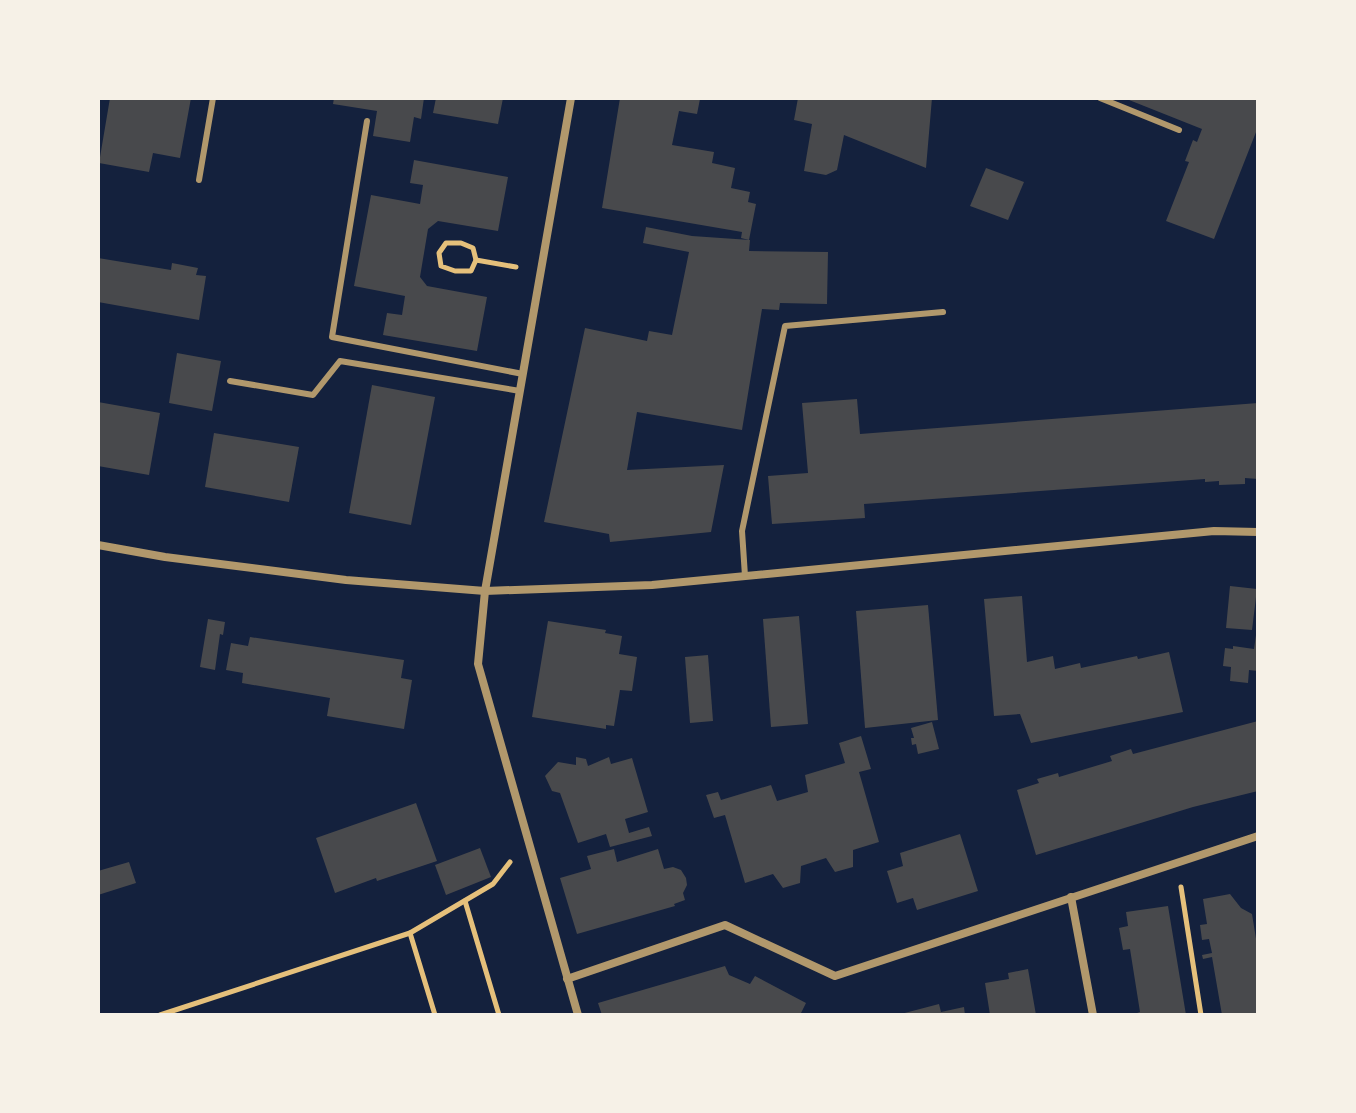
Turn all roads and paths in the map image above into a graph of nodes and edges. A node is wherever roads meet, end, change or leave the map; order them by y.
1 (213, 98) edge
2 (571, 98) edge
3 (1100, 98) edge
4 (367, 121) dead end
5 (1179, 130) dead end
6 (199, 180) dead end
7 (476, 260) junction
8 (541, 272) junction
9 (943, 312) dead end
10 (523, 374) junction
11 (230, 381) dead end
12 (520, 391) junction
13 (1258, 532) edge
14 (98, 545) edge
15 (745, 576) junction
16 (485, 591) junction
17 (1258, 836) edge
18 (1177, 863) junction
19 (493, 884) dead end
20 (1071, 897) junction
21 (464, 901) junction
22 (410, 933) junction
23 (567, 979) junction
24 (160, 1015) edge
25 (435, 1015) edge
26 (499, 1015) edge
27 (578, 1015) edge
28 (1093, 1015) edge
29 (1201, 1015) edge

1 - 6 lane
2 - 8 street
3 - 5 lane
4 - 10 lane
7 - 7 path
7 - 8 path
8 - 10 street
9 - 15 lane
10 - 12 street
11 - 12 lane
12 - 16 street
13 - 15 street
14 - 16 street
15 - 16 street
16 - 23 street
17 - 18 street
18 - 20 street
18 - 29 path
19 - 21 path
20 - 23 street
20 - 28 street
21 - 22 path
21 - 26 path
22 - 24 path
22 - 25 path
23 - 27 street

